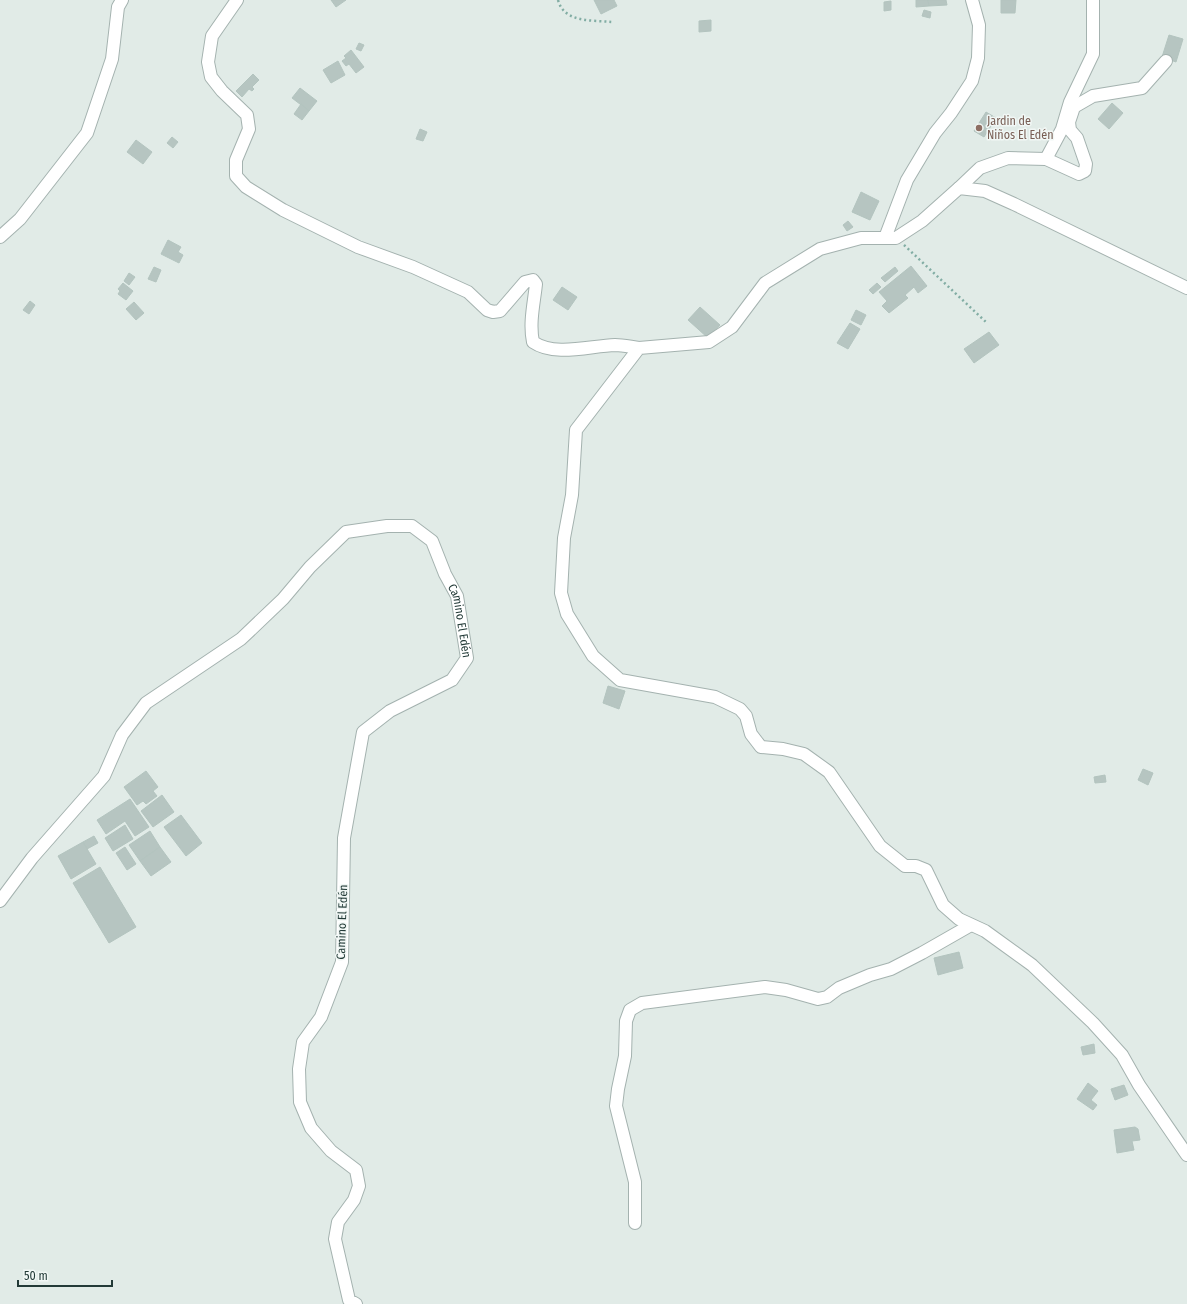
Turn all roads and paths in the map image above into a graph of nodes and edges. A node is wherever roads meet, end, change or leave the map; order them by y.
1 (122, 0) edge
2 (238, 0) edge
3 (558, 0) edge
4 (972, 0) edge
5 (1093, 0) edge
6 (612, 22) dead end
7 (1166, 61) dead end
8 (1046, 159) junction
9 (959, 188) junction
10 (0, 237) edge
11 (891, 238) junction
12 (1187, 288) edge
13 (987, 323) dead end
14 (639, 348) junction
15 (0, 901) edge
16 (970, 925) junction
17 (1187, 1155) edge
18 (635, 1223) dead end
19 (356, 1304) edge

1 - 10 street
2 - 14 street
3 - 6 path
4 - 11 street
5 - 8 street
7 - 8 street
8 - 9 street
9 - 11 street
9 - 12 street
11 - 13 path
11 - 14 street
14 - 16 street
15 - 19 street, Camino El Edén
16 - 17 street
16 - 18 street

